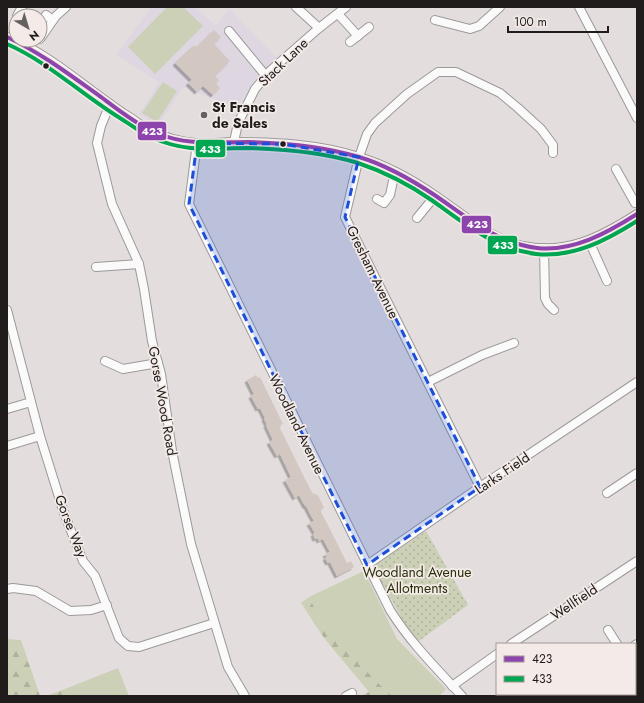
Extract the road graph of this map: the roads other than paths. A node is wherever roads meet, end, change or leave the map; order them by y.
1 (296, 7) edge
2 (346, 7) edge
3 (500, 7) edge
4 (63, 8) edge
5 (582, 8) edge
6 (338, 14) junction
7 (48, 16) edge
8 (53, 20) junction
9 (436, 20) dead end
10 (48, 27) edge
11 (369, 27) dead end
12 (320, 28) junction
13 (230, 31) dead end
14 (358, 36) junction
15 (7, 37) edge
16 (350, 42) dead end
17 (34, 49) joint
18 (266, 76) junction
19 (110, 104) junction
20 (636, 114) edge
21 (234, 142) junction
22 (197, 143) junction
23 (553, 153) dead end
24 (358, 157) junction
25 (616, 169) dead end
26 (396, 173) junction
27 (435, 196) junction
28 (377, 199) dead end
29 (635, 203) dead end
30 (637, 214) edge
31 (417, 218) dead end
32 (589, 241) junction
33 (544, 248) junction
34 (139, 264) junction
35 (96, 268) dead end
36 (607, 281) dead end
37 (7, 310) edge
38 (554, 310) dead end
39 (10, 339) edge
40 (514, 343) dead end
41 (105, 361) dead end
42 (158, 363) junction
43 (428, 382) junction
44 (637, 382) edge
45 (31, 402) junction
46 (7, 408) edge
47 (40, 436) junction
48 (7, 446) edge
49 (637, 472) edge
50 (480, 487) junction
51 (607, 493) dead end
52 (637, 560) edge
53 (367, 565) junction
54 (7, 589) edge
55 (107, 605) junction
56 (214, 623) junction
57 (608, 630) dead end
58 (512, 643) edge
59 (616, 643) edge
60 (496, 655) edge
61 (452, 686) junction
62 (245, 696) edge
63 (462, 696) edge

1 - 12 street
2 - 6 street, Stack Lane
3 - 9 street
4 - 8 street
5 - 20 street
6 - 12 street, Stack Lane
6 - 14 street
7 - 8 street
8 - 10 street
11 - 14 street
12 - 18 street, Stack Lane
13 - 18 street
14 - 16 street
15 - 17 street
17 - 19 street
18 - 21 street, Stack Lane
19 - 22 street
19 - 34 street, Gorse Wood Road
21 - 22 street
21 - 24 street
22 - 53 street, Woodland Avenue
23 - 24 street, Gresham Avenue
24 - 26 street
24 - 43 street, Gresham Avenue
25 - 29 street
26 - 27 street
26 - 28 street
27 - 31 street
27 - 33 street
30 - 32 street
32 - 33 street
32 - 36 street
33 - 38 street
34 - 35 street
34 - 42 street, Gorse Wood Road
37 - 39 street, Gorse Way
39 - 45 street, Gorse Way
40 - 43 street
41 - 42 street
42 - 56 street, Gorse Wood Road
43 - 50 street, Gresham Avenue
44 - 50 street, Larks Field
45 - 46 street
45 - 47 street, Gorse Way
47 - 48 street
47 - 55 street, Gorse Way
49 - 51 street
50 - 53 street, Larks Field
52 - 58 street, Wellfield
53 - 61 street, Woodland Avenue
54 - 55 street
55 - 56 street, Gorse Way
56 - 62 street, Gorse Wood Road
57 - 59 street
60 - 61 street
61 - 63 street, Woodland Avenue

